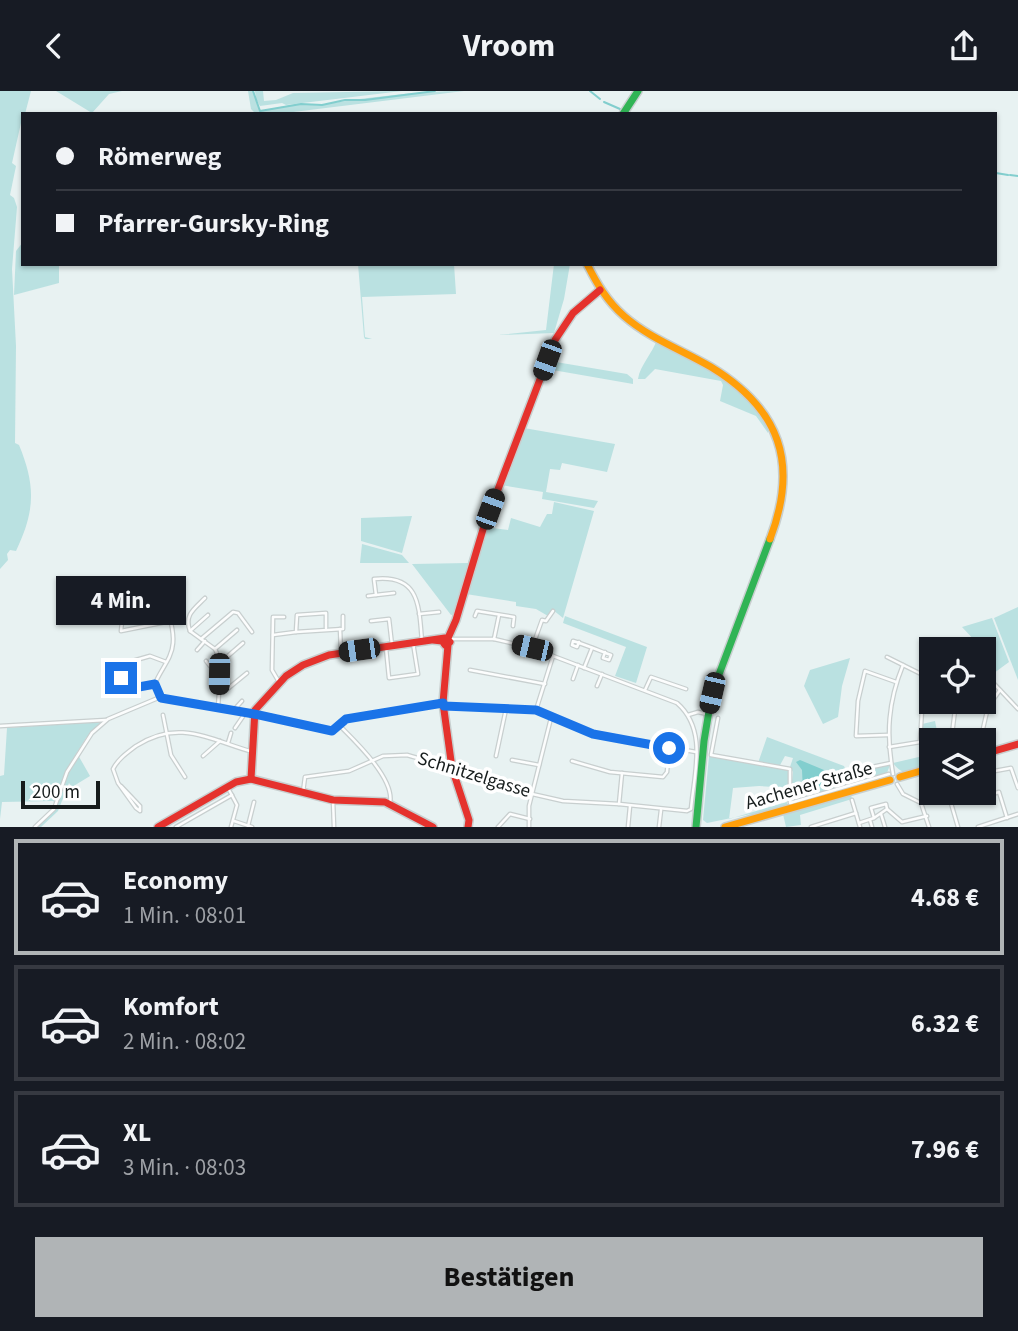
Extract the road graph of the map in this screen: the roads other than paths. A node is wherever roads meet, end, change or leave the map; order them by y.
1 (638, 91) edge
2 (624, 112) edge
3 (588, 266) edge
4 (600, 290) junction
5 (173, 593) dead end
6 (394, 593) dead end
7 (376, 595) junction
8 (368, 596) dead end
9 (205, 599) dead end
10 (168, 600) junction
11 (553, 611) dead end
12 (439, 612) dead end
13 (419, 614) junction
14 (208, 615) dead end
15 (343, 615) dead end
16 (499, 615) junction
17 (475, 616) dead end
18 (284, 617) dead end
19 (171, 621) junction
20 (371, 621) dead end
21 (513, 626) dead end
22 (326, 628) junction
23 (340, 629) junction
24 (237, 630) dead end
25 (190, 631) junction
26 (252, 632) dead end
27 (296, 632) junction
28 (273, 635) junction
29 (494, 639) junction
30 (203, 640) junction
31 (449, 641) junction
32 (422, 642) junction
33 (579, 642) dead end
34 (243, 643) dead end
35 (413, 643) junction
36 (389, 645) junction
37 (592, 647) junction
38 (532, 648) junction
39 (215, 649) junction
40 (197, 650) dead end
41 (341, 652) junction
42 (605, 652) dead end
43 (553, 655) junction
44 (887, 657) dead end
45 (205, 661) dead end
46 (220, 661) junction
47 (166, 662) junction
48 (578, 665) junction
49 (903, 665) junction
50 (220, 667) junction
51 (584, 667) junction
52 (470, 670) dead end
53 (651, 671) dead end
54 (247, 673) dead end
55 (919, 673) edge
56 (602, 674) junction
57 (649, 678) junction
58 (573, 679) dead end
59 (279, 682) junction
60 (896, 682) junction
61 (155, 684) junction
62 (545, 684) junction
63 (996, 686) edge
64 (597, 687) dead end
65 (686, 689) dead end
66 (645, 690) junction
67 (1000, 690) junction
68 (219, 692) junction
69 (996, 696) edge
70 (161, 698) junction
71 (242, 701) dead end
72 (444, 704) junction
73 (218, 708) junction
74 (506, 709) junction
75 (1018, 709) edge
76 (536, 710) junction
77 (233, 711) junction
78 (250, 713) junction
79 (707, 714) junction
80 (922, 714) edge
81 (954, 714) edge
82 (986, 714) edge
83 (163, 715) dead end
84 (688, 715) junction
85 (551, 717) junction
86 (718, 718) dead end
87 (106, 720) junction
88 (0, 726) edge
89 (340, 726) junction
90 (235, 728) dead end
91 (231, 733) dead end
92 (167, 734) junction
93 (888, 736) junction
94 (220, 741) junction
95 (228, 744) junction
96 (1018, 744) edge
97 (889, 747) junction
98 (669, 748) junction
99 (996, 750) edge
100 (253, 752) junction
101 (696, 753) junction
102 (203, 755) dead end
103 (496, 756) dead end
104 (512, 760) dead end
105 (372, 761) junction
106 (572, 761) dead end
107 (891, 763) junction
108 (539, 765) junction
109 (452, 768) junction
110 (919, 771) edge
111 (996, 771) edge
112 (848, 772) dead end
113 (622, 773) junction
114 (186, 777) dead end
115 (894, 778) junction
116 (251, 779) junction
117 (121, 786) junction
118 (227, 787) junction
119 (1018, 788) edge
120 (303, 792) junction
121 (996, 793) edge
122 (532, 794) junction
123 (232, 795) junction
124 (333, 800) junction
125 (852, 800) dead end
126 (254, 802) dead end
127 (390, 803) junction
128 (619, 804) junction
129 (630, 805) junction
130 (952, 805) edge
131 (887, 809) junction
132 (661, 810) junction
133 (856, 813) junction
134 (881, 814) junction
135 (1018, 815) edge
136 (927, 816) junction
137 (1007, 818) junction
138 (531, 819) junction
139 (872, 819) junction
140 (234, 821) junction
141 (830, 821) junction
142 (736, 823) junction
143 (428, 825) edge
144 (859, 825) edge
145 (992, 825) edge
146 (250, 826) edge
147 (35, 827) edge
148 (158, 827) edge
149 (176, 827) edge
150 (231, 827) edge
151 (334, 827) edge
152 (468, 827) edge
153 (498, 827) edge
154 (530, 827) edge
155 (628, 827) edge
156 (659, 827) edge
157 (696, 827) edge
158 (718, 827) edge
159 (725, 827) edge
160 (811, 827) edge
161 (832, 827) edge
162 (872, 827) edge
163 (885, 827) edge
164 (929, 827) edge
165 (958, 827) edge
166 (978, 827) edge

1 - 2 main road
3 - 4 main road
4 - 31 main road
4 - 79 main road
5 - 10 street
6 - 7 street
7 - 8 street
7 - 13 street
9 - 25 street
10 - 19 street
10 - 19 street
11 - 38 street
12 - 13 street
13 - 32 street
14 - 25 street
15 - 23 street
16 - 17 street
16 - 21 street
16 - 29 street
18 - 28 street
19 - 47 street
20 - 36 street
22 - 23 street
22 - 27 street
22 - 27 street
23 - 41 street
24 - 39 street
25 - 30 street
26 - 30 street
27 - 28 street
28 - 59 street
29 - 31 street
29 - 38 street
30 - 39 street
30 - 40 street
31 - 32 main road
31 - 72 main road
32 - 35 main road
33 - 37 street
34 - 46 street
35 - 36 main road
35 - 36 street
36 - 41 main road
37 - 42 street
37 - 51 street
38 - 43 street
39 - 46 street
41 - 59 main road
43 - 48 street
43 - 62 street
44 - 49 street
45 - 50 street
46 - 50 street
47 - 61 street
47 - 61 street
48 - 51 street
48 - 58 street
49 - 55 street
49 - 60 street
50 - 68 street
51 - 56 street
52 - 62 street
53 - 57 street
54 - 68 street
56 - 64 street
56 - 66 street
57 - 65 street
57 - 66 street
59 - 78 main road
60 - 93 street
60 - 93 street
61 - 70 street
62 - 76 street
63 - 67 street
66 - 84 street
67 - 69 street
67 - 75 street
68 - 73 street
70 - 73 street
70 - 87 street
71 - 77 street
72 - 74 street
72 - 89 street
72 - 109 main road
73 - 77 street
74 - 76 street
74 - 103 street
76 - 85 street
77 - 78 street
78 - 89 street
78 - 90 street
78 - 100 main road
79 - 84 street
79 - 157 main road
80 - 97 street
81 - 82 street
83 - 92 street
84 - 101 street
85 - 98 street
85 - 108 street
86 - 115 street
87 - 88 street
87 - 147 street
89 - 105 street
91 - 95 street
92 - 94 street
92 - 114 street
92 - 117 street
93 - 97 street
94 - 95 street
94 - 102 street
95 - 100 street
96 - 99 main road
97 - 107 street
98 - 101 street
98 - 113 street
100 - 116 main road
101 - 132 street, Schnitzelgasse
104 - 108 street
105 - 109 street, Schnitzelgasse
105 - 120 street, Schnitzelgasse
105 - 127 street
106 - 113 street
107 - 112 street
107 - 115 street
108 - 122 street
109 - 122 street, Schnitzelgasse
109 - 152 main road
110 - 115 main road, Aachener Straße
111 - 119 street
113 - 128 street
115 - 136 street
115 - 142 main road, Aachener Straße
116 - 118 main road
116 - 120 main road
117 - 117 street
118 - 123 street
118 - 148 main road
120 - 124 main road
121 - 137 street
122 - 128 street, Schnitzelgasse
122 - 138 street
123 - 140 street
123 - 149 street
124 - 127 main road
124 - 151 street
125 - 133 street
126 - 146 street
127 - 143 main road
128 - 129 street, Schnitzelgasse
129 - 132 street, Schnitzelgasse
129 - 155 street
130 - 165 street
131 - 134 street
131 - 136 street
131 - 139 street
132 - 156 street
133 - 141 street
133 - 144 street
134 - 139 street
134 - 163 street
135 - 137 street
136 - 164 street
137 - 145 street
138 - 153 street
138 - 154 street
139 - 144 street
139 - 162 street
140 - 146 street
140 - 150 street
141 - 160 street
141 - 161 street
142 - 158 main road, Aachener Straße
142 - 159 main road, Aachener Straße
145 - 166 street

